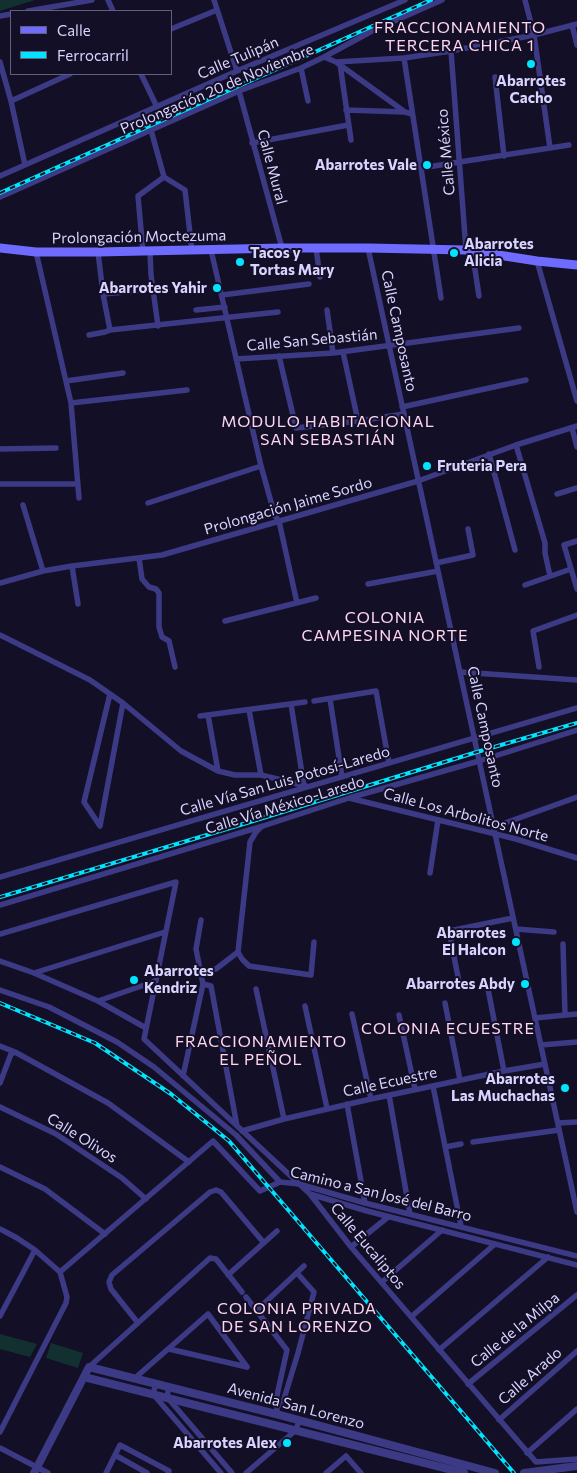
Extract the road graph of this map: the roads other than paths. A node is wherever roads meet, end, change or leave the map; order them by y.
1 (92, 0) edge
2 (214, 0) edge
3 (405, 0) edge
4 (442, 0) edge
5 (526, 0) edge
6 (34, 10) edge
7 (217, 10) junction
8 (575, 24) edge
9 (172, 29) edge
10 (534, 35) junction
11 (577, 45) edge
12 (450, 51) junction
13 (324, 58) junction
14 (404, 58) junction
15 (0, 62) edge
16 (338, 63) junction
17 (301, 68) junction
18 (237, 72) junction
19 (68, 75) edge
20 (141, 75) edge
21 (495, 77) dead end
22 (239, 91) junction
23 (308, 100) dead end
24 (11, 101) junction
25 (157, 107) junction
26 (346, 110) junction
27 (405, 112) junction
28 (412, 114) junction
29 (348, 125) junction
30 (151, 130) junction
31 (350, 140) dead end
32 (252, 143) junction
33 (569, 145) dead end
34 (550, 148) junction
35 (504, 156) junction
36 (459, 162) junction
37 (25, 166) junction
38 (421, 168) junction
39 (0, 176) edge
40 (164, 177) junction
41 (0, 198) edge
42 (0, 248) edge
43 (282, 248) junction
44 (316, 248) junction
45 (368, 248) junction
46 (434, 249) junction
47 (192, 250) junction
48 (211, 250) junction
49 (469, 250) junction
50 (36, 252) junction
51 (98, 252) junction
52 (147, 252) junction
53 (537, 261) junction
54 (577, 265) edge
55 (320, 277) dead end
56 (309, 284) dead end
57 (138, 291) dead end
58 (103, 294) junction
59 (222, 295) junction
60 (479, 296) dead end
61 (441, 298) dead end
62 (225, 307) junction
63 (196, 310) dead end
64 (327, 310) dead end
65 (278, 312) dead end
66 (228, 318) junction
67 (158, 326) junction
68 (519, 328) dead end
69 (110, 330) junction
70 (89, 335) dead end
71 (389, 346) junction
72 (343, 352) junction
73 (333, 353) junction
74 (279, 356) junction
75 (236, 359) junction
76 (123, 373) dead end
77 (526, 380) dead end
78 (66, 381) junction
79 (187, 390) dead end
80 (577, 400) edge
81 (71, 404) junction
82 (403, 410) junction
83 (358, 421) junction
84 (574, 427) edge
85 (516, 445) junction
86 (577, 447) edge
87 (56, 448) dead end
88 (0, 449) edge
89 (489, 454) junction
90 (261, 466) junction
91 (418, 481) junction
92 (0, 484) edge
93 (78, 484) junction
94 (577, 488) edge
95 (557, 494) dead end
96 (79, 498) dead end
97 (148, 504) dead end
98 (23, 506) dead end
99 (279, 521) junction
100 (468, 530) dead end
101 (577, 541) edge
102 (515, 550) dead end
103 (139, 558) junction
104 (436, 562) junction
105 (72, 566) junction
106 (571, 569) junction
107 (43, 571) junction
108 (438, 571) junction
109 (550, 576) junction
110 (0, 583) edge
111 (368, 584) dead end
112 (525, 585) dead end
113 (577, 589) edge
114 (316, 598) dead end
115 (297, 603) junction
116 (78, 604) dead end
117 (577, 615) edge
118 (225, 621) dead end
119 (0, 635) edge
120 (539, 667) dead end
121 (175, 668) dead end
122 (460, 672) junction
123 (577, 680) edge
124 (110, 694) junction
125 (330, 698) junction
126 (314, 701) dead end
127 (305, 702) dead end
128 (123, 703) junction
129 (291, 704) junction
130 (577, 708) edge
131 (249, 710) junction
132 (208, 715) junction
133 (200, 716) dead end
134 (577, 730) edge
135 (474, 738) junction
136 (479, 761) junction
137 (389, 763) junction
138 (218, 771) junction
139 (261, 775) junction
140 (342, 777) junction
141 (306, 786) junction
142 (577, 797) edge
143 (349, 798) junction
144 (438, 820) junction
145 (263, 826) junction
146 (494, 827) junction
147 (494, 835) junction
148 (577, 858) edge
149 (430, 873) dead end
150 (0, 877) edge
151 (0, 905) edge
152 (513, 918) junction
153 (201, 920) dead end
154 (516, 929) junction
155 (166, 932) junction
156 (554, 932) dead end
157 (0, 934) edge
158 (314, 942) dead end
159 (563, 944) dead end
160 (238, 952) junction
161 (0, 961) edge
162 (200, 972) junction
163 (34, 973) junction
164 (156, 981) junction
165 (203, 984) junction
166 (460, 987) dead end
167 (488, 988) dead end
168 (256, 989) dead end
169 (0, 990) edge
170 (98, 1001) junction
171 (445, 1003) dead end
172 (305, 1006) dead end
173 (352, 1014) dead end
174 (565, 1014) junction
175 (577, 1014) edge
176 (399, 1015) dead end
177 (535, 1018) junction
178 (146, 1028) junction
179 (577, 1042) edge
180 (541, 1045) junction
181 (0, 1046) edge
182 (15, 1052) junction
183 (545, 1064) junction
184 (172, 1066) junction
185 (504, 1070) junction
186 (164, 1076) junction
187 (183, 1076) junction
188 (460, 1080) junction
189 (0, 1083) edge
190 (433, 1086) junction
191 (415, 1089) junction
192 (389, 1095) junction
193 (370, 1099) junction
194 (346, 1104) junction
195 (0, 1107) edge
196 (328, 1108) junction
197 (284, 1119) junction
198 (577, 1122) edge
199 (558, 1123) junction
200 (240, 1128) junction
201 (559, 1130) junction
202 (473, 1142) dead end
203 (461, 1144) dead end
204 (445, 1147) junction
205 (189, 1162) junction
206 (0, 1167) edge
207 (280, 1182) junction
208 (299, 1184) junction
209 (310, 1194) junction
210 (575, 1196) edge
211 (146, 1199) junction
212 (366, 1203) junction
213 (577, 1212) edge
214 (410, 1214) junction
215 (388, 1217) junction
216 (461, 1226) junction
217 (0, 1229) edge
218 (442, 1230) junction
219 (277, 1231) dead end
220 (105, 1234) junction
221 (264, 1243) junction
222 (495, 1244) junction
223 (351, 1247) junction
224 (35, 1250) junction
225 (577, 1256) edge
226 (548, 1257) junction
227 (577, 1265) edge
228 (304, 1266) dead end
229 (60, 1272) junction
230 (297, 1273) junction
231 (228, 1274) junction
232 (382, 1282) junction
233 (577, 1295) edge
234 (256, 1311) junction
235 (0, 1316) edge
236 (411, 1317) junction
237 (138, 1323) junction
238 (169, 1349) junction
239 (287, 1350) junction
240 (439, 1350) junction
241 (577, 1351) edge
242 (298, 1353) junction
243 (89, 1367) junction
244 (84, 1377) junction
245 (135, 1378) junction
246 (156, 1383) junction
247 (468, 1384) junction
248 (169, 1386) junction
249 (153, 1394) junction
250 (167, 1397) junction
251 (577, 1409) edge
252 (277, 1411) junction
253 (299, 1420) junction
254 (499, 1420) junction
255 (296, 1430) junction
256 (0, 1432) edge
257 (0, 1448) edge
258 (528, 1452) junction
259 (115, 1455) junction
260 (577, 1459) edge
261 (577, 1466) edge
262 (35, 1470) edge
263 (456, 1470) edge
264 (169, 1472) edge
265 (48, 1473) edge
266 (106, 1473) edge
267 (147, 1473) edge
268 (221, 1473) edge
269 (232, 1473) edge
270 (246, 1473) edge
271 (326, 1473) edge
272 (361, 1473) edge
273 (495, 1473) edge
274 (524, 1473) edge

1 - 6 street
2 - 7 street
3 - 18 street, Calle Tulipán
4 - 13 street, Prolongación 20 de Noviembre
5 - 10 street
7 - 9 street
7 - 18 street
8 - 10 street
8 - 11 street
10 - 12 street
10 - 34 street
12 - 14 street
12 - 36 street, Calle México
13 - 16 street
13 - 17 street, Prolongación 20 de Noviembre
14 - 16 street
14 - 28 street
15 - 24 street
16 - 26 street
16 - 27 street
17 - 22 street, Prolongación 20 de Noviembre
17 - 23 street
18 - 25 street, Calle Tulipán
19 - 24 street
20 - 25 street
21 - 35 street
22 - 30 street, Prolongación 20 de Noviembre
22 - 32 street, Calle Mural
24 - 37 street
25 - 37 street, Calle Tulipán
26 - 27 street
26 - 29 street
27 - 28 street
28 - 38 street
29 - 31 street
29 - 32 street
30 - 40 street
30 - 41 street, Prolongación 20 de Noviembre
32 - 43 street, Calle Mural
33 - 34 street
34 - 35 street
35 - 36 street
36 - 38 street
36 - 49 street, Calle México
37 - 39 street, Calle Tulipán
38 - 46 street
40 - 47 street
40 - 52 street
42 - 50 main road, Prolongación Moctezuma
43 - 44 main road, Prolongación Moctezuma
43 - 48 main road, Prolongación Moctezuma
44 - 45 main road, Prolongación Moctezuma
44 - 55 street
45 - 46 main road, Prolongación Moctezuma
45 - 71 street, Calle Camposanto
46 - 49 main road, Prolongación Moctezuma
46 - 61 street
47 - 48 main road, Prolongación Moctezuma
47 - 52 main road, Prolongación Moctezuma
48 - 59 street
49 - 53 main road, Prolongación Moctezuma
49 - 60 street, Calle México
50 - 51 main road, Prolongación Moctezuma
50 - 78 street
51 - 52 main road, Prolongación Moctezuma
51 - 58 street
52 - 67 street
53 - 54 main road, Prolongación Moctezuma
53 - 80 street
56 - 59 street
57 - 58 street
58 - 69 street
59 - 62 street
62 - 63 street
62 - 66 street
64 - 73 street
65 - 66 street
66 - 67 street
66 - 75 street
67 - 69 street
68 - 71 street, Calle San Sebastián
69 - 70 street
71 - 72 street, Calle San Sebastián
71 - 82 street, Calle Camposanto
72 - 73 street, Calle San Sebastián
72 - 83 street
73 - 74 street, Calle San Sebastián
74 - 75 street, Calle San Sebastián
74 - 83 street
75 - 90 street
76 - 78 street
77 - 82 street
78 - 81 street
79 - 81 street
81 - 93 street
82 - 83 street
82 - 91 street, Calle Camposanto
84 - 85 street, Prolongación Jaime Sordo
84 - 86 street
85 - 89 street, Prolongación Jaime Sordo
85 - 109 street
87 - 88 street
89 - 91 street, Prolongación Jaime Sordo
89 - 102 street
90 - 97 street
90 - 99 street
91 - 99 street, Prolongación Jaime Sordo
91 - 104 street, Calle Camposanto
92 - 93 street
93 - 96 street
94 - 95 street
98 - 107 street
99 - 103 street, Prolongación Jaime Sordo
99 - 115 street
100 - 104 street
101 - 106 street
103 - 105 street, Prolongación Jaime Sordo
103 - 121 street
104 - 108 street, Calle Camposanto
105 - 107 street, Prolongación Jaime Sordo
105 - 116 street
106 - 109 street
106 - 113 street
107 - 110 street, Prolongación Jaime Sordo
108 - 111 street
108 - 122 street, Calle Camposanto
109 - 112 street
114 - 115 street
115 - 118 street
117 - 120 street
119 - 124 street
122 - 123 street
122 - 135 street, Calle Camposanto
124 - 128 street
124 - 128 street
125 - 126 street
125 - 137 street
125 - 140 street
127 - 129 street
128 - 138 street
129 - 131 street
129 - 141 street
130 - 135 street, Calle Vía San Luis Potosí-Laredo
131 - 132 street
131 - 139 street
132 - 133 street
132 - 138 street
134 - 136 street, Calle Vía México-Laredo
135 - 136 street, Calle Camposanto
135 - 137 street, Calle Vía San Luis Potosí-Laredo
136 - 143 street, Calle Vía México-Laredo
136 - 146 street, Calle Camposanto
137 - 140 street, Calle Vía San Luis Potosí-Laredo
138 - 139 street
139 - 141 street
140 - 141 street, Calle Vía San Luis Potosí-Laredo
141 - 150 street, Calle Vía San Luis Potosí-Laredo
142 - 146 street
143 - 144 street, Calle Los Arbolitos Norte
143 - 145 street, Calle Vía México-Laredo
144 - 147 street, Calle Los Arbolitos Norte
144 - 149 street
145 - 151 street, Calle Vía México-Laredo
145 - 160 street
146 - 147 street, Calle Camposanto
147 - 148 street, Calle Los Arbolitos Norte
147 - 152 street, Calle Camposanto
152 - 154 street, Calle Camposanto
152 - 166 street
153 - 162 street
154 - 156 street
154 - 177 street, Calle Camposanto
155 - 157 street
155 - 163 street
155 - 164 street
158 - 160 street
159 - 174 street
160 - 162 street
161 - 163 street
162 - 165 street
163 - 170 street
164 - 170 street
164 - 178 street
165 - 187 street
165 - 200 street
167 - 185 street
168 - 197 street
169 - 186 street, Camino a San José del Barro
170 - 178 street
171 - 188 street
172 - 196 street
173 - 193 street
174 - 175 street
174 - 177 street
176 - 191 street
177 - 180 street, Calle Camposanto
178 - 184 street, Calle Eucaliptos
179 - 180 street
180 - 183 street, Calle Camposanto
181 - 182 street
182 - 189 street
182 - 205 street
183 - 185 street, Calle Ecuestre
183 - 199 street, Calle Camposanto
184 - 186 street
184 - 187 street, Calle Eucaliptos
185 - 188 street, Calle Ecuestre
186 - 207 street, Camino a San José del Barro
187 - 200 street, Calle Eucaliptos
188 - 190 street, Calle Ecuestre
190 - 191 street, Calle Ecuestre
190 - 204 street
191 - 192 street, Calle Ecuestre
192 - 193 street, Calle Ecuestre
192 - 214 street
193 - 194 street, Calle Ecuestre
194 - 196 street, Calle Ecuestre
194 - 212 street
195 - 211 street, Calle Olivos
196 - 197 street, Calle Ecuestre
197 - 200 street, Calle Ecuestre
198 - 199 street
199 - 201 street, Calle Camposanto
200 - 208 street, Calle Eucaliptos
201 - 202 street
201 - 210 street, Calle Camposanto
203 - 204 street
204 - 216 street
205 - 207 street
205 - 211 street
206 - 220 street
207 - 208 street, Camino a San José del Barro
208 - 209 street, Calle Eucaliptos
208 - 212 street, Camino a San José del Barro
209 - 215 street, Camino a San José del Barro
209 - 223 street, Calle Eucaliptos
210 - 213 street, Calle Camposanto
211 - 220 street
212 - 214 street, Camino a San José del Barro
214 - 216 street, Camino a San José del Barro
215 - 218 street, Camino a San José del Barro
215 - 223 street
216 - 225 street, Camino a San José del Barro
217 - 224 street
218 - 222 street, Camino a San José del Barro
218 - 232 street
219 - 221 street
220 - 229 street
221 - 231 street
221 - 237 street
222 - 226 street, Camino a San José del Barro
222 - 236 street
223 - 232 street, Calle Eucaliptos
224 - 229 street
224 - 235 street
226 - 227 street, Camino a San José del Barro
226 - 240 street
228 - 230 street
229 - 256 street
230 - 234 street
230 - 242 street
231 - 234 street
231 - 237 street
232 - 236 street, Calle Eucaliptos
233 - 247 street, Calle de la Milpa
234 - 239 street
236 - 240 street, Calle Eucaliptos
237 - 243 street
238 - 238 street
238 - 245 street
239 - 242 street
239 - 252 street
240 - 247 street, Calle Eucaliptos
241 - 254 street, Calle Arado
242 - 252 street
243 - 244 street
243 - 245 street, Avenida San Lorenzo
244 - 249 street, Avenida San Lorenzo
244 - 262 street
245 - 246 street, Avenida San Lorenzo
246 - 248 street, Avenida San Lorenzo
246 - 249 street
247 - 254 street, Calle Eucaliptos
248 - 250 street
248 - 252 street, Avenida San Lorenzo
249 - 250 street, Avenida San Lorenzo
249 - 268 street
250 - 255 street, Avenida San Lorenzo
250 - 269 street
251 - 258 street
252 - 253 street, Avenida San Lorenzo
253 - 255 street
253 - 263 street, Avenida San Lorenzo
254 - 258 street, Calle Eucaliptos
255 - 263 street, Avenida San Lorenzo
255 - 270 street
257 - 262 street
258 - 260 street, Calle Eucaliptos
259 - 264 street
259 - 266 street
259 - 267 street
261 - 274 street
262 - 265 street
263 - 273 street, Avenida San Lorenzo
271 - 272 street

